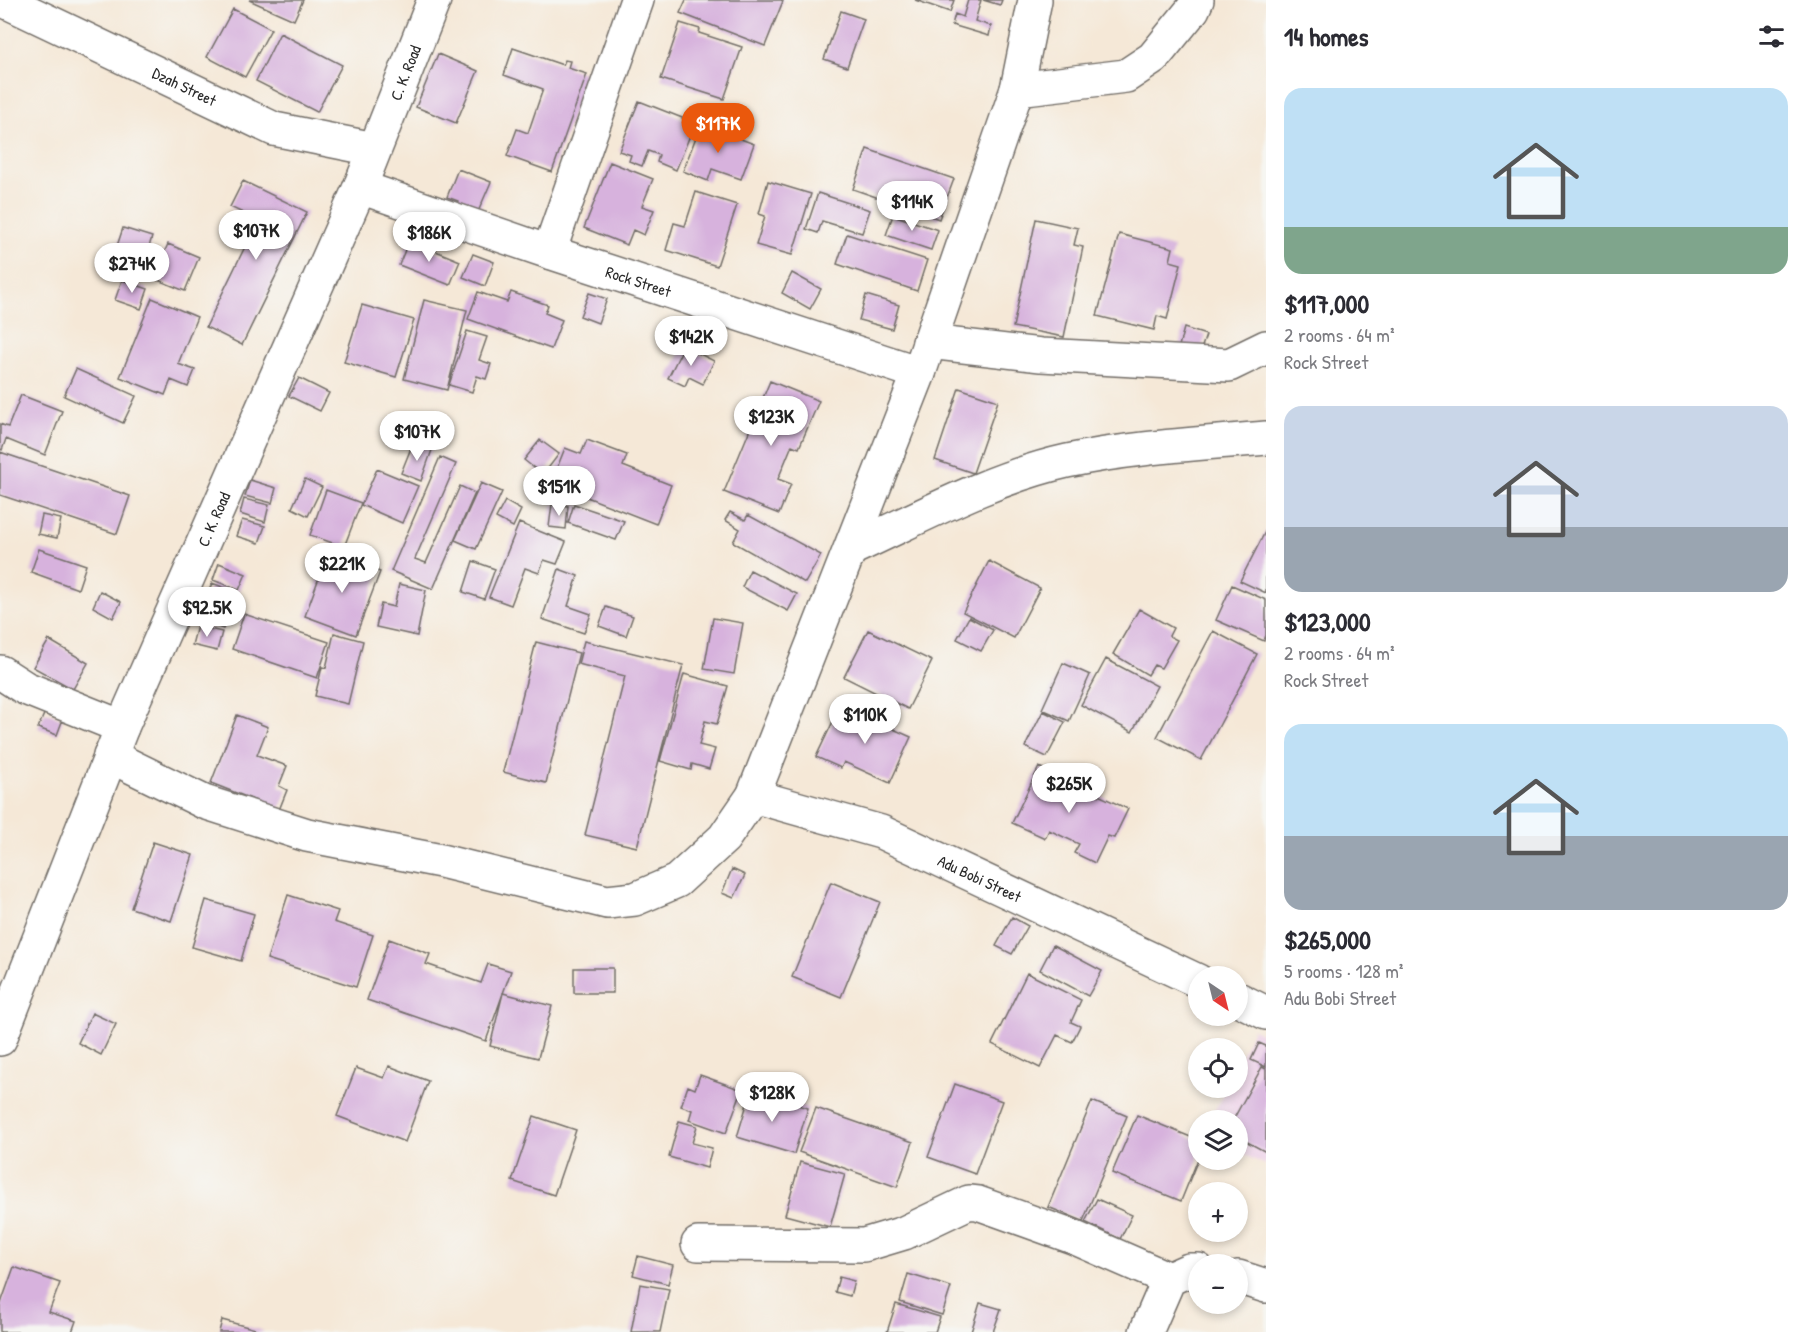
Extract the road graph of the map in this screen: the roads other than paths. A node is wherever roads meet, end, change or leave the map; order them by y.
1 (3, 0) edge
2 (434, 0) edge
3 (637, 0) edge
4 (1035, 0) edge
5 (1197, 0) edge
6 (1017, 89) junction
7 (374, 149) junction
8 (360, 187) junction
9 (549, 252) junction
10 (930, 342) junction
11 (1266, 347) edge
12 (919, 373) junction
13 (1266, 438) edge
14 (851, 549) junction
15 (0, 672) edge
16 (116, 741) junction
17 (753, 796) junction
18 (1188, 976) edge
19 (1248, 1004) edge
20 (1266, 1013) edge
21 (0, 1039) edge
22 (698, 1244) dead end
23 (1184, 1274) edge
24 (1248, 1280) edge
25 (1266, 1286) edge
26 (1146, 1332) edge

1 - 7 street, Dzah Street
2 - 7 street, C. K. Road
3 - 9 street
4 - 6 street
5 - 6 street
6 - 10 street
7 - 8 street, C. K. Road
8 - 9 street, Rock Street
8 - 16 street, C. K. Road
9 - 12 street, Rock Street
10 - 11 street
10 - 12 street
12 - 14 street
13 - 14 street
14 - 17 street
15 - 16 street
16 - 17 street
16 - 21 street, C. K. Road
17 - 18 street, Adu Bobi Street
19 - 20 street
22 - 23 street
23 - 26 street
24 - 25 street

